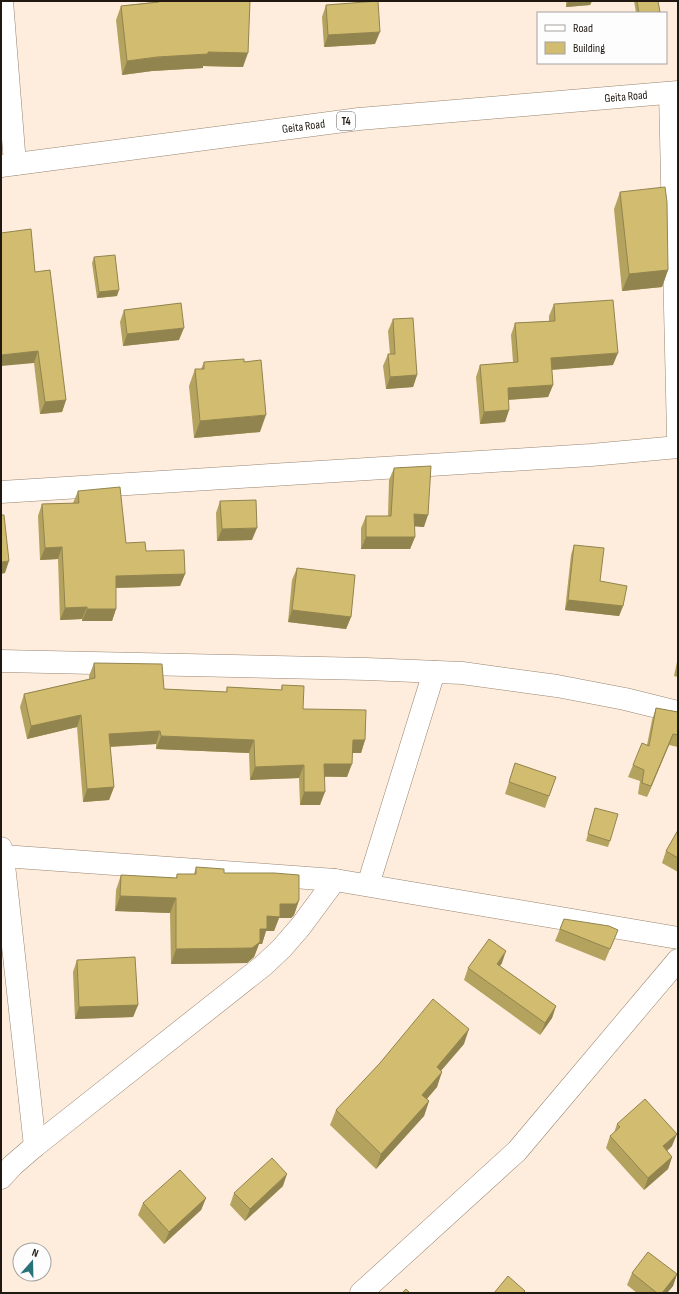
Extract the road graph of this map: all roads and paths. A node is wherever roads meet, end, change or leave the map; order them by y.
1 (2, 1) edge
2 (674, 92) edge
3 (8, 165) edge
4 (678, 435) edge
5 (678, 447) edge
6 (1, 492) edge
7 (1, 661) edge
8 (434, 672) junction
9 (678, 712) edge
10 (2, 852) edge
11 (335, 880) junction
12 (368, 885) junction
13 (4, 897) edge
14 (678, 938) edge
15 (678, 960) edge
16 (35, 1146) junction
17 (1, 1178) edge
18 (361, 1293) edge

1 - 3 main road
2 - 3 main road, Geita Road / T4
2 - 4 main road
5 - 6 main road
7 - 8 main road
8 - 9 main road
8 - 12 main road
10 - 11 main road
10 - 13 main road
11 - 12 main road
11 - 16 main road
12 - 14 main road
13 - 16 main road
15 - 18 main road
16 - 17 main road

